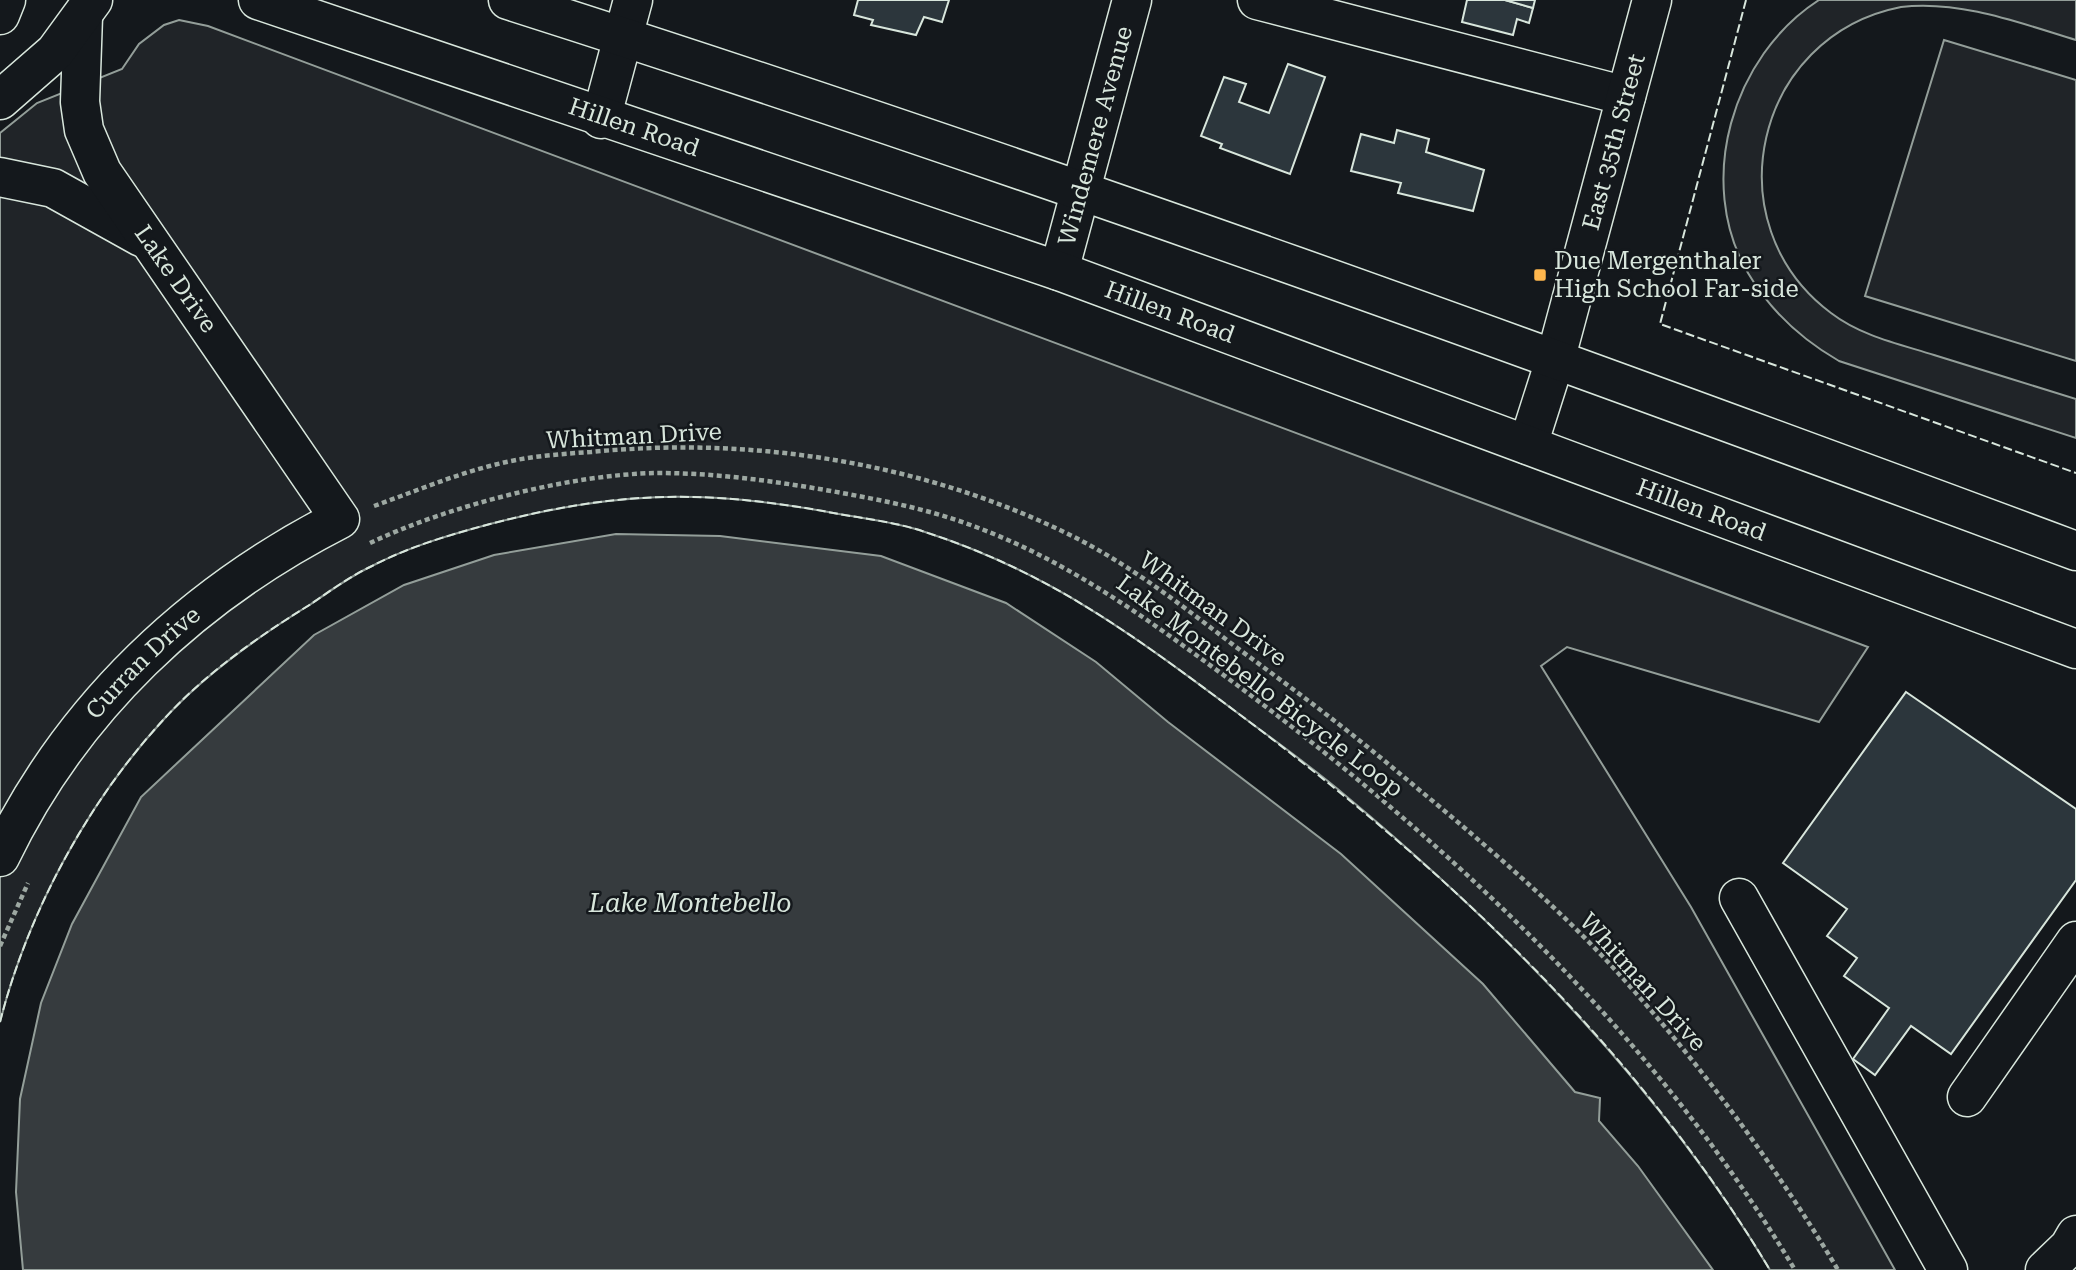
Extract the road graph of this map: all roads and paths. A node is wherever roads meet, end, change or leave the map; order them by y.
1 (6, 0) edge
2 (258, 0) edge
3 (509, 0) edge
4 (633, 0) edge
5 (1132, 0) edge
6 (1257, 0) edge
7 (1652, 0) edge
8 (88, 8) edge
9 (0, 15) edge
10 (1379, 15) edge
11 (623, 37) junction
12 (1626, 96) junction
13 (0, 100) edge
14 (601, 118) junction
15 (0, 177) edge
16 (1081, 190) junction
17 (151, 243) junction
18 (1059, 271) junction
19 (1556, 357) junction
20 (1528, 445) junction
21 (349, 534) junction
22 (2076, 551) edge
23 (2076, 649) edge
24 (16, 866) edge
25 (1739, 898) dead end
26 (2076, 941) edge
27 (0, 946) edge
28 (1967, 1097) dead end
29 (2076, 1236) edge
30 (1795, 1270) edge
31 (1838, 1270) edge
32 (1948, 1270) edge
33 (2045, 1270) edge

1 - 9 main road
2 - 14 main road, Hillen Road
3 - 11 main road
4 - 11 main road
5 - 16 main road, Windemere Avenue
6 - 10 main road
7 - 12 main road, East 35th Street
8 - 13 main road
8 - 17 main road, Lake Drive
10 - 12 main road
11 - 14 main road
11 - 16 main road
12 - 19 main road, East 35th Street
14 - 18 main road, Hillen Road
15 - 17 main road
16 - 18 main road, Windemere Avenue
16 - 19 main road
17 - 21 main road, Lake Drive
18 - 20 main road, Hillen Road
19 - 20 main road, East 35th Street
19 - 22 main road
20 - 23 main road, Hillen Road
21 - 24 main road, Curran Drive
21 - 30 path, Lake Montebello Bicycle Loop
21 - 31 path, Whitman Drive
24 - 27 path
25 - 32 main road
26 - 28 main road
29 - 33 main road

